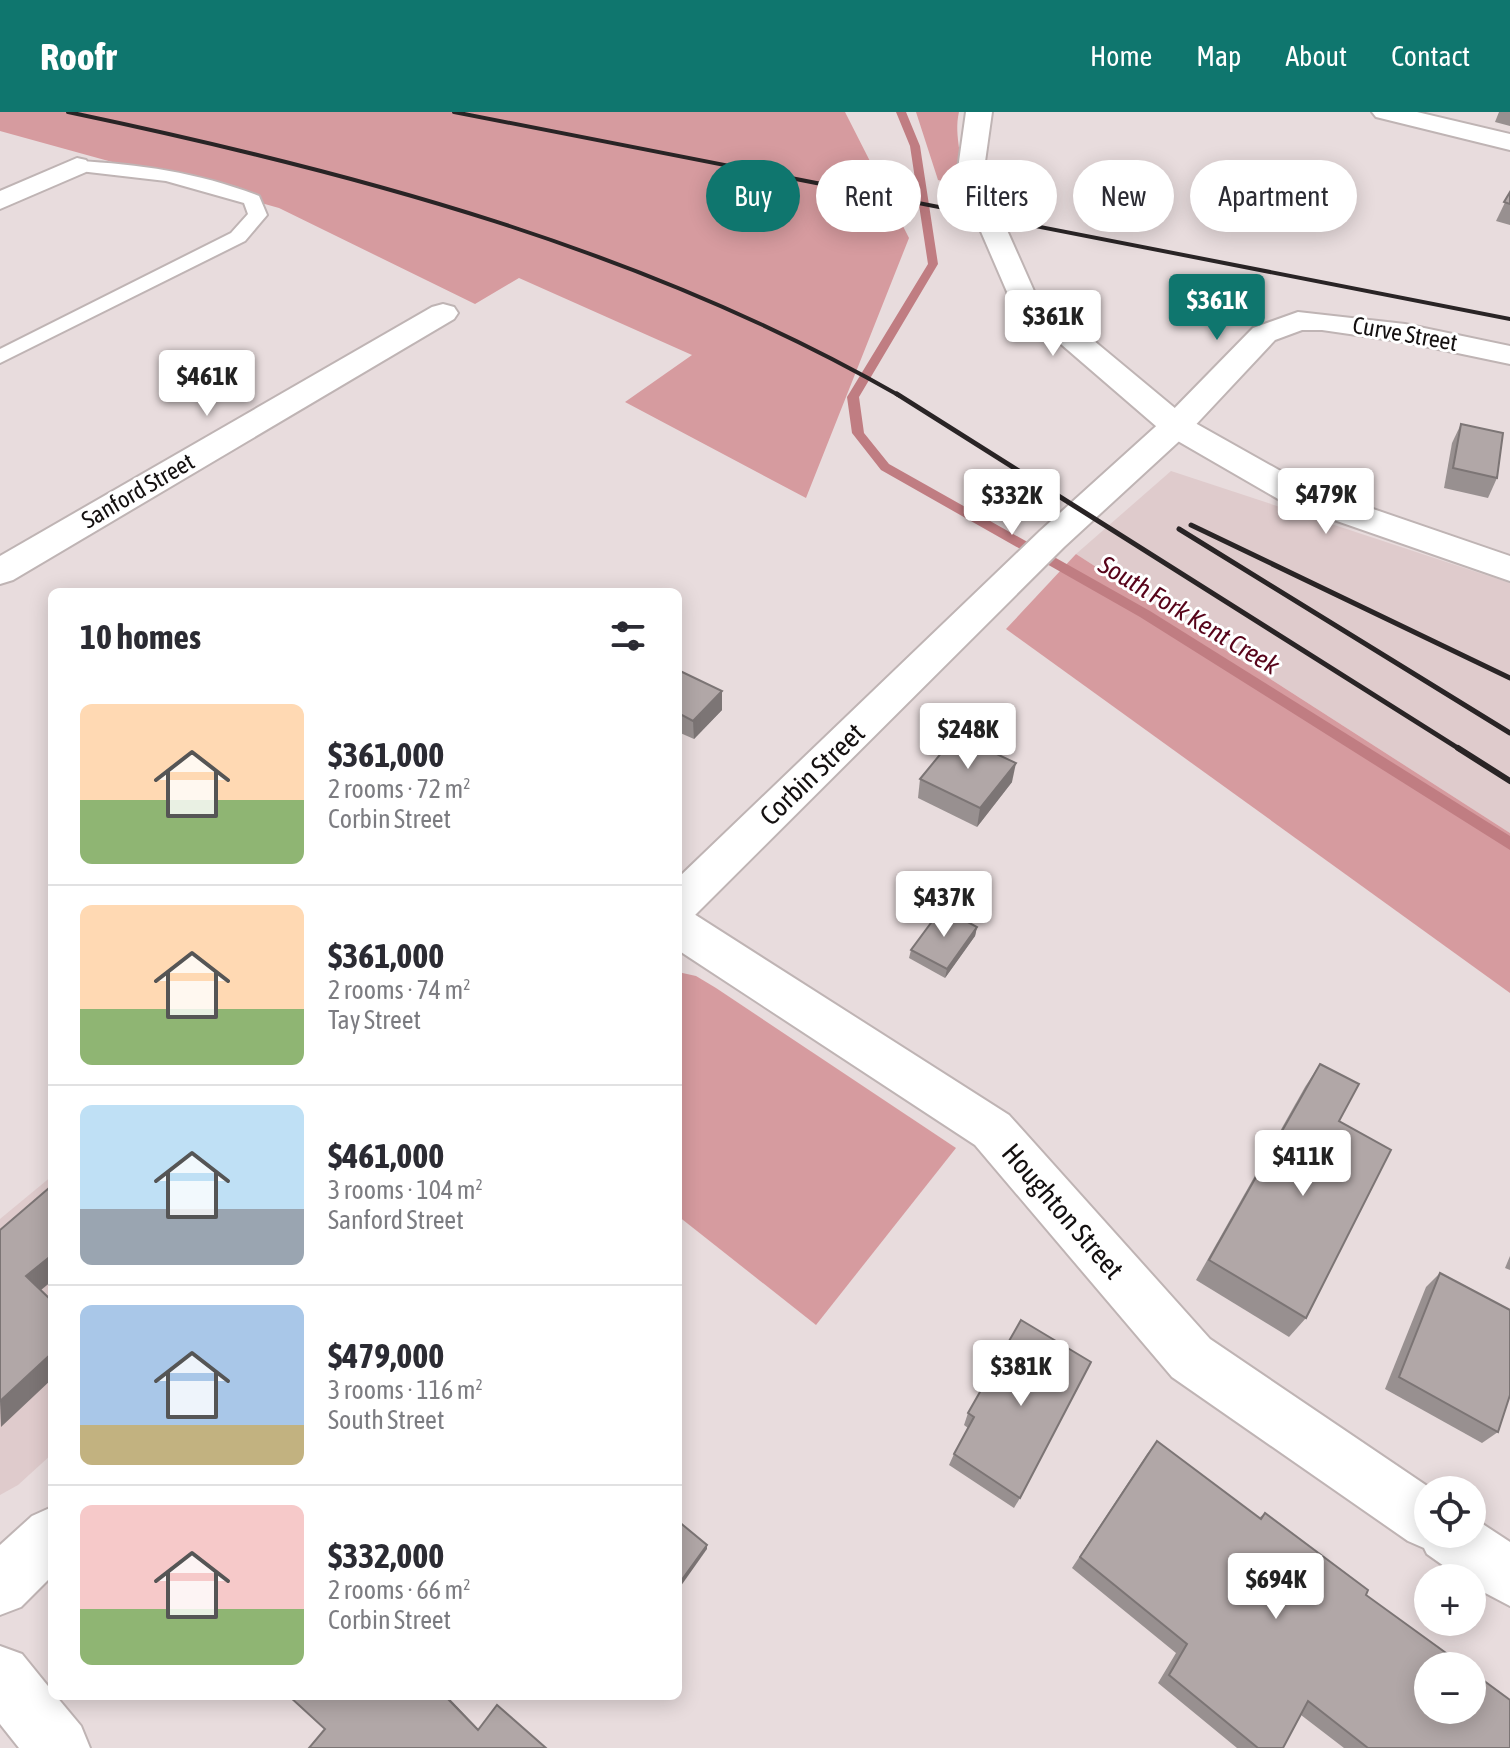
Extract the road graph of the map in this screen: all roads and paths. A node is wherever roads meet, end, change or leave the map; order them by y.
1 (979, 112) edge
2 (1385, 112) edge
3 (1510, 142) edge
4 (77, 166) joint
5 (0, 201) edge
6 (443, 313) dead end
7 (1298, 321) joint
8 (1510, 355) edge
9 (0, 357) edge
10 (1176, 426) junction
11 (1510, 569) edge
12 (0, 572) edge
13 (682, 901) edge
14 (682, 930) edge
15 (1414, 1511) edge
16 (48, 1540) edge
17 (1468, 1548) edge
18 (1510, 1577) edge
19 (0, 1586) edge
20 (0, 1676) edge
21 (59, 1748) edge

1 - 10 street
2 - 3 street
4 - 5 street
4 - 9 lane
6 - 12 street, Sanford Street
7 - 8 street, Curve Street
7 - 10 street, Corbin Street
10 - 11 street
10 - 13 street, Corbin Street
14 - 15 street, Houghton Street
16 - 19 street
17 - 18 street
20 - 21 street

